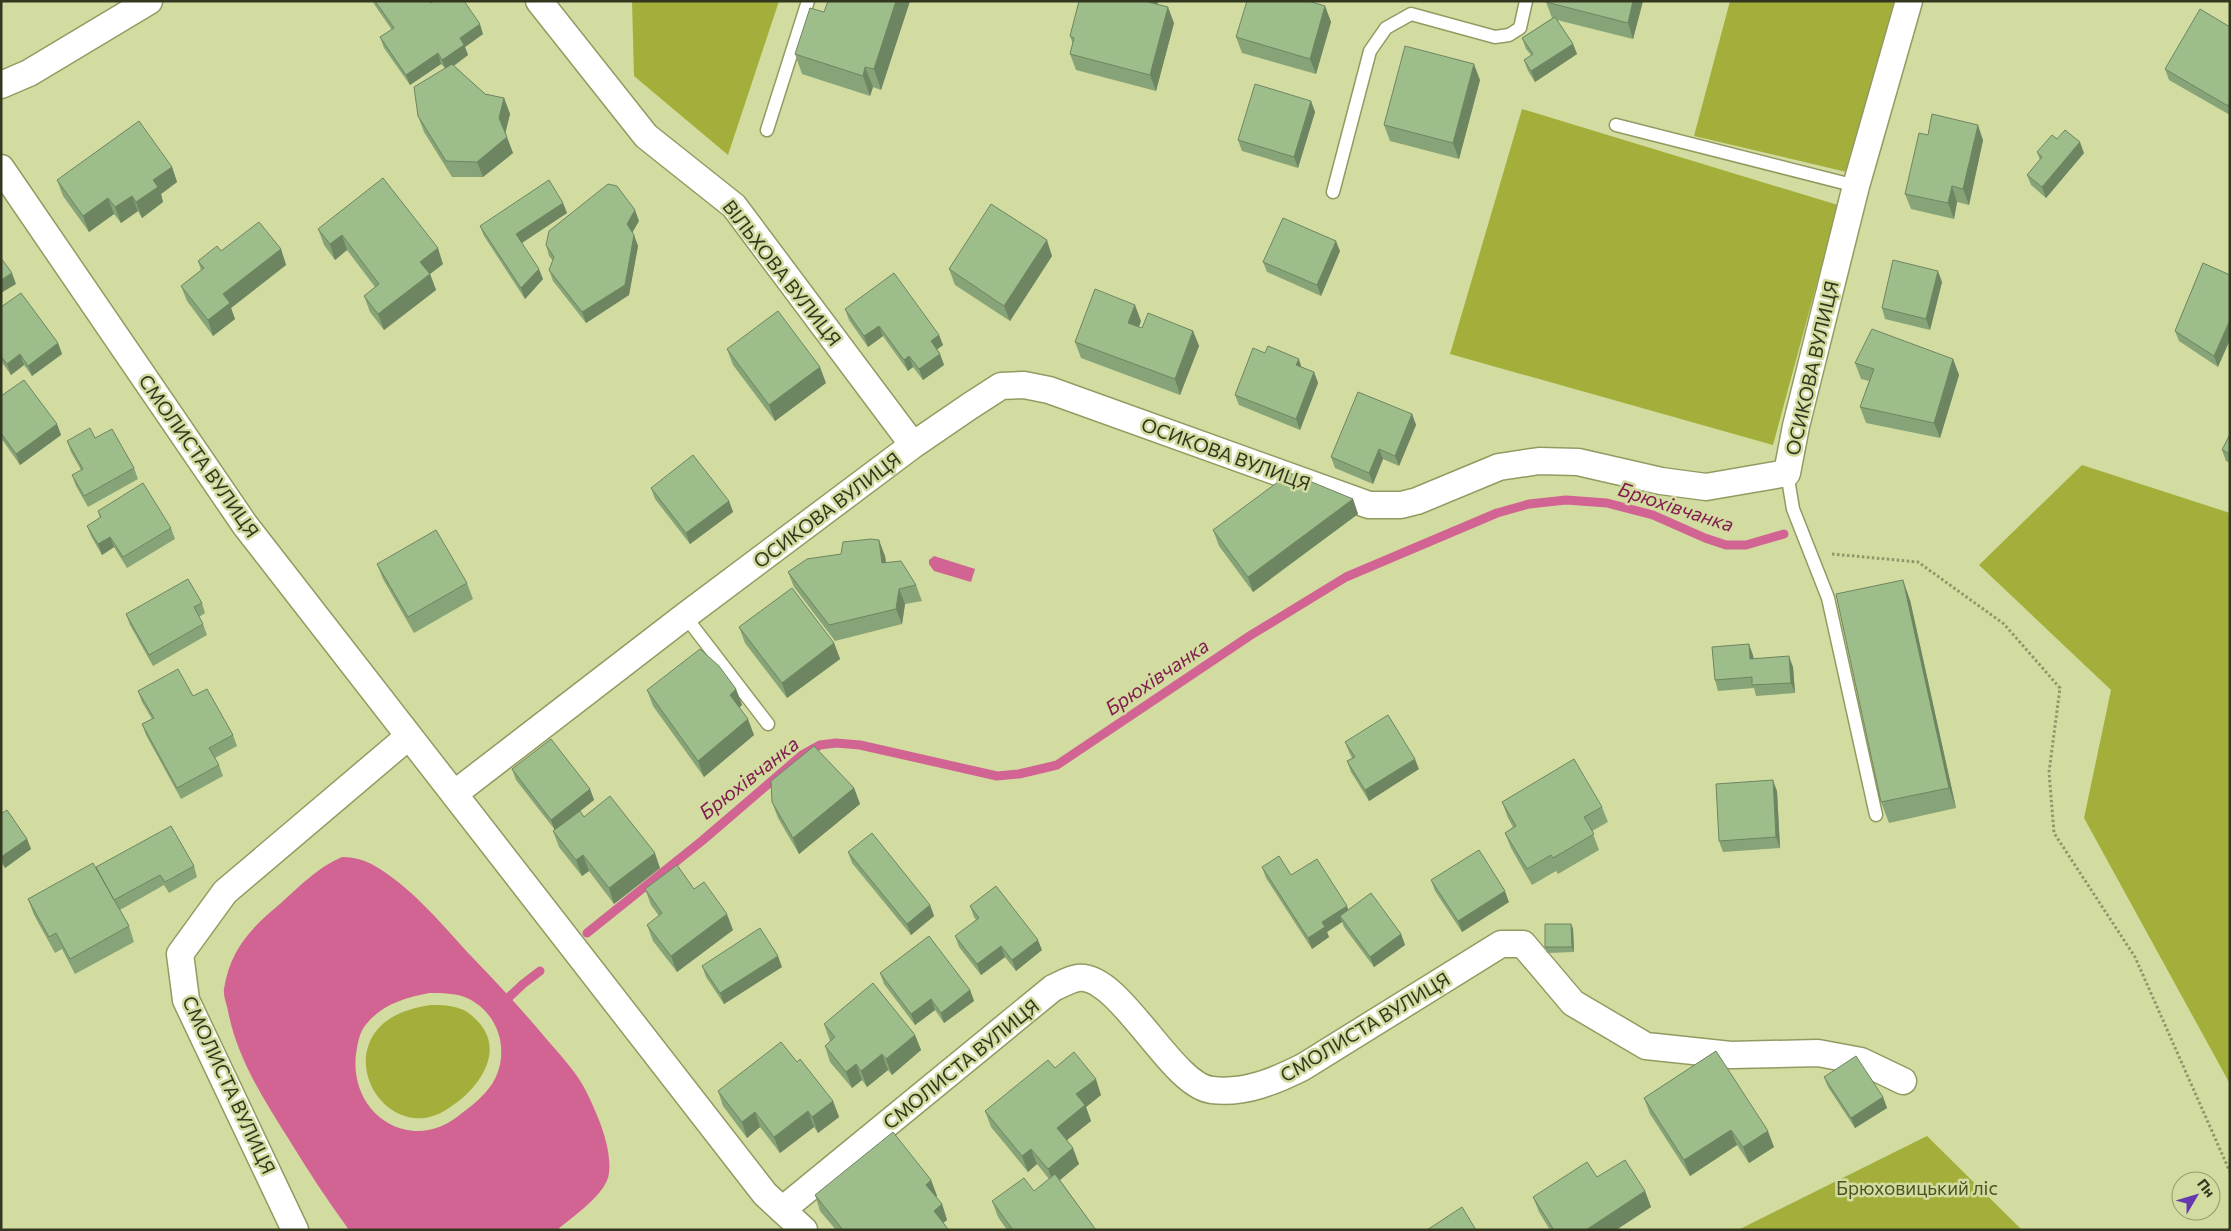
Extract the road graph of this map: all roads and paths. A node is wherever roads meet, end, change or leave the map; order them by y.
1 (149, 1) edge
2 (539, 1) edge
3 (808, 1) edge
4 (1526, 1) edge
5 (1909, 1) edge
6 (1, 85) edge
7 (1616, 125) dead end
8 (767, 130) dead end
9 (1, 168) edge
10 (1856, 186) junction
11 (1333, 192) dead end
12 (913, 446) junction
13 (1787, 473) junction
14 (1812, 552) junction
15 (686, 616) junction
16 (768, 724) dead end
17 (409, 736) junction
18 (454, 794) junction
19 (1876, 816) edge
20 (1903, 1081) dead end
21 (2230, 1172) edge
22 (782, 1210) junction
23 (296, 1230) edge
24 (804, 1230) edge

1 - 6 street
2 - 12 street, ВІЛЬХОВА ВУЛИЦЯ
3 - 8 lane
4 - 11 lane
5 - 10 street, ОСИКОВА ВУЛИЦЯ
7 - 10 lane
9 - 17 street, СМОЛИСТА ВУЛИЦЯ
10 - 13 street, ОСИКОВА ВУЛИЦЯ
12 - 13 street, ОСИКОВА ВУЛИЦЯ
12 - 15 street, ОСИКОВА ВУЛИЦЯ
13 - 14 lane
14 - 19 lane
14 - 21 path
15 - 16 lane
15 - 18 street, ОСИКОВА ВУЛИЦЯ
17 - 18 street, СМОЛИСТА ВУЛИЦЯ
17 - 23 street, СМОЛИСТА ВУЛИЦЯ
18 - 22 street, СМОЛИСТА ВУЛИЦЯ
20 - 22 street, СМОЛИСТА ВУЛИЦЯ
22 - 24 street, СМОЛИСТА ВУЛИЦЯ

